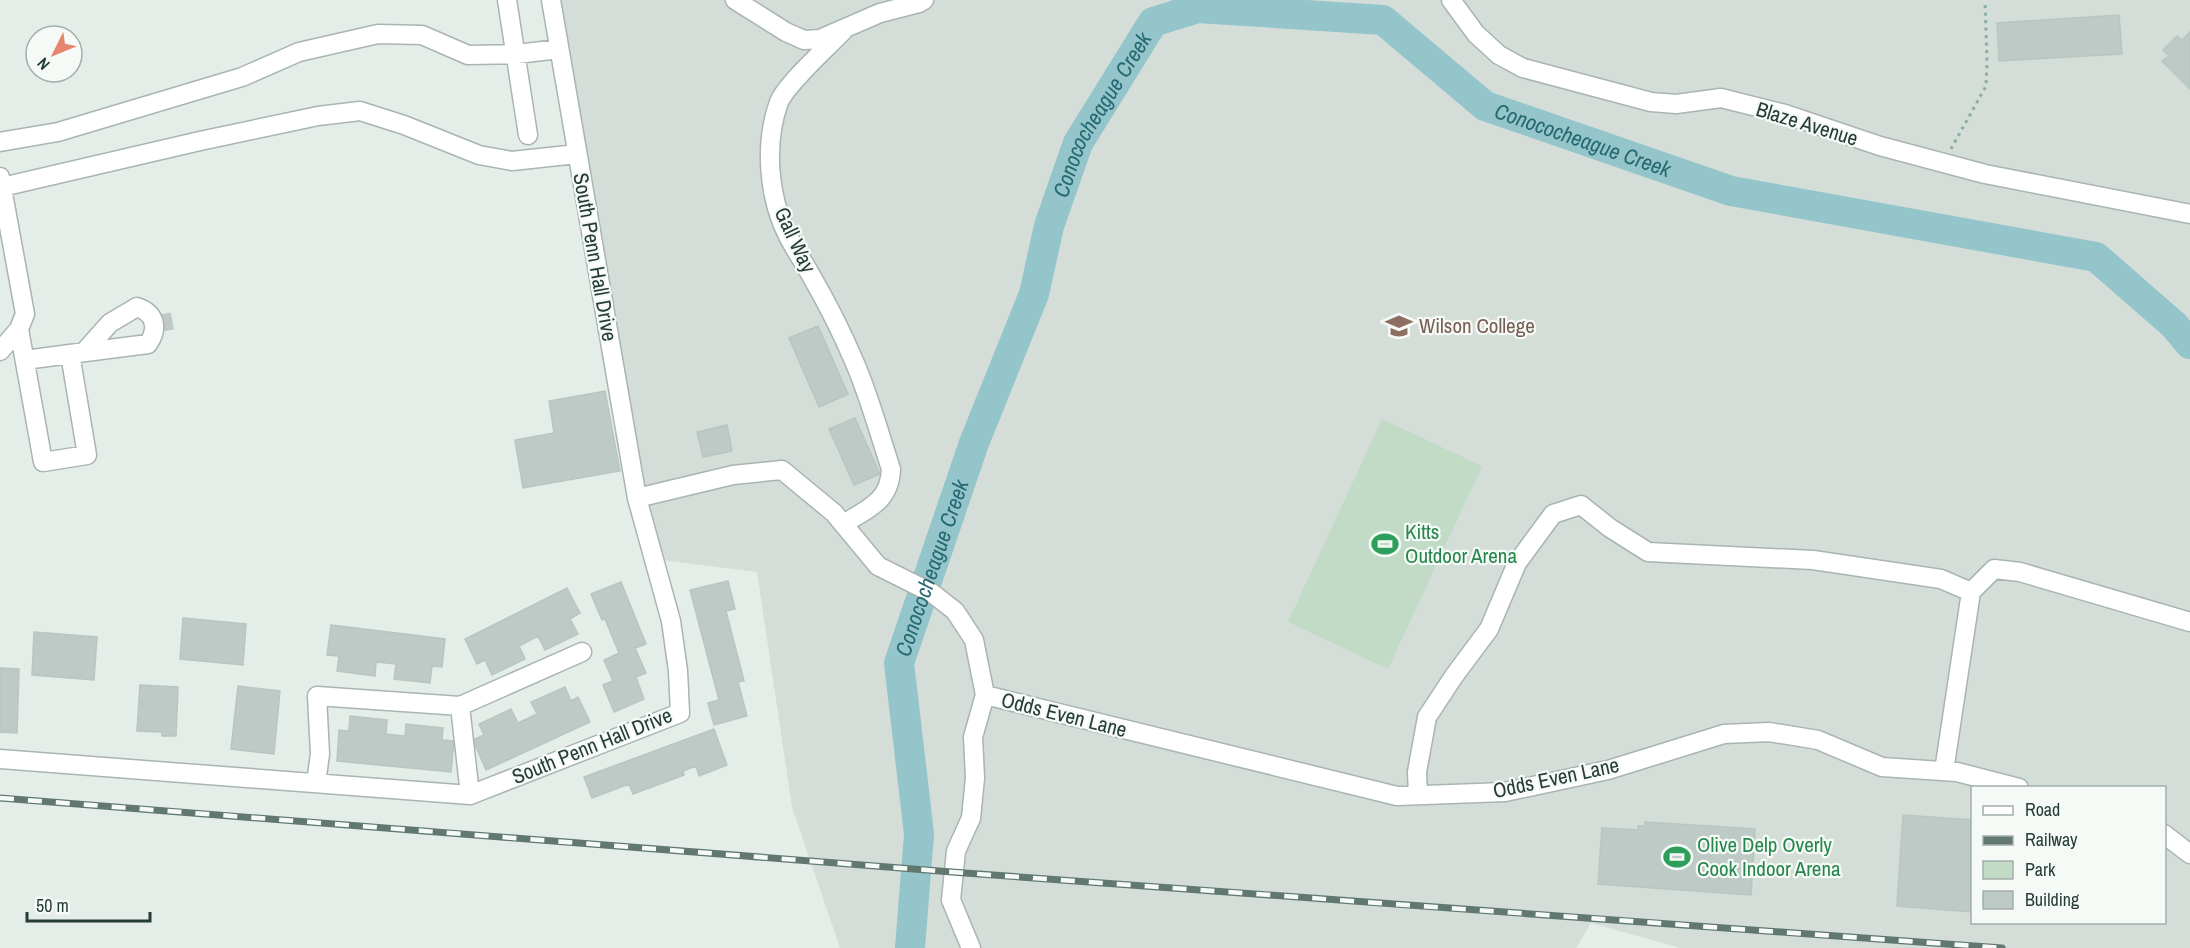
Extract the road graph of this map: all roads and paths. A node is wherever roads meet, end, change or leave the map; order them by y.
1 (507, 0) edge
2 (551, 0) edge
3 (735, 0) edge
4 (924, 0) edge
5 (1451, 0) edge
6 (1985, 1) edge
7 (846, 28) junction
8 (559, 49) junction
9 (517, 54) junction
10 (528, 135) dead end
11 (0, 142) edge
12 (577, 154) junction
13 (1943, 163) junction
14 (1, 182) edge
15 (2190, 214) edge
16 (137, 307) junction
17 (19, 329) junction
18 (148, 344) junction
19 (0, 351) edge
20 (77, 353) junction
21 (25, 360) junction
22 (637, 498) junction
23 (843, 524) junction
24 (1971, 592) junction
25 (2190, 622) edge
26 (582, 652) dead end
27 (985, 695) junction
28 (460, 706) junction
29 (0, 759) edge
30 (1944, 771) junction
31 (316, 783) junction
32 (2011, 786) edge
33 (470, 795) junction
34 (1418, 795) junction
35 (2166, 836) edge
36 (2190, 854) edge
37 (971, 948) edge

1 - 9 street
2 - 8 street, South Penn Hall Drive
3 - 7 street
4 - 7 street, Gall Way
5 - 13 street, Blaze Avenue
6 - 13 path
7 - 23 street, Gall Way
8 - 9 street
8 - 12 street, South Penn Hall Drive
9 - 10 street
9 - 11 street
12 - 14 street
12 - 22 street, South Penn Hall Drive
13 - 15 street, Blaze Avenue
14 - 17 street
16 - 18 street
16 - 18 street
16 - 20 street
17 - 19 street
17 - 21 street
18 - 20 street
20 - 21 street
20 - 21 street
22 - 23 street
22 - 33 street, South Penn Hall Drive
23 - 27 street
24 - 25 street
24 - 30 street
24 - 34 street
26 - 28 street
27 - 34 street, Odds Even Lane
27 - 37 street
28 - 31 street
28 - 33 street
29 - 31 street, South Penn Hall Drive
30 - 32 street, Odds Even Lane
30 - 34 street, Odds Even Lane
31 - 33 street, South Penn Hall Drive
35 - 36 street

